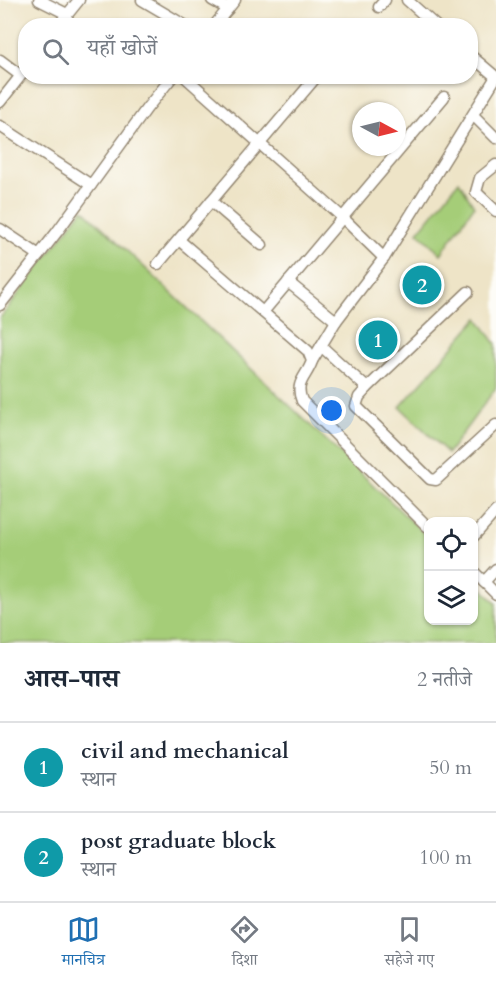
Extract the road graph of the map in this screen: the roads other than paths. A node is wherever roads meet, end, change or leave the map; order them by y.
1 (39, 0) edge
2 (79, 0) edge
3 (142, 0) edge
4 (212, 0) edge
5 (407, 0) edge
6 (232, 4) edge
7 (67, 14) junction
8 (64, 18) edge
9 (172, 18) edge
10 (221, 18) edge
11 (427, 18) edge
12 (0, 60) edge
13 (478, 62) edge
14 (18, 69) edge
15 (496, 77) edge
16 (18, 79) edge
17 (166, 84) edge
18 (193, 84) edge
19 (310, 84) edge
20 (444, 97) dead end
21 (0, 102) edge
22 (473, 115) junction
23 (0, 126) edge
24 (496, 138) edge
25 (260, 145) junction
26 (496, 165) edge
27 (91, 185) junction
28 (211, 201) junction
29 (496, 211) edge
30 (342, 217) junction
31 (0, 229) edge
32 (179, 240) junction
33 (262, 244) dead end
34 (39, 255) junction
35 (384, 258) junction
36 (158, 264) dead end
37 (288, 282) junction
38 (468, 292) dead end
39 (0, 305) edge
40 (263, 312) junction
41 (336, 321) junction
42 (321, 346) junction
43 (312, 361) junction
44 (367, 388) junction
45 (496, 425) edge
46 (496, 511) edge
47 (424, 522) edge
48 (478, 531) edge
49 (496, 569) edge
50 (478, 576) edge
51 (484, 582) junction
52 (496, 594) edge

1 - 7 street
2 - 7 street
3 - 9 street
4 - 6 street
5 - 11 street
6 - 10 street
7 - 8 street
12 - 14 street
13 - 15 street
15 - 22 street
16 - 21 street
17 - 27 street
18 - 25 street
19 - 25 street
20 - 30 street
22 - 24 street
22 - 35 street
23 - 27 street
25 - 28 street
25 - 30 street
26 - 29 street
27 - 34 street
28 - 32 street
28 - 33 street
30 - 35 street
30 - 37 street
31 - 34 street
32 - 36 street
32 - 40 street
34 - 39 street
35 - 41 street
37 - 40 street
37 - 41 street
38 - 44 street
40 - 43 street
41 - 42 street
42 - 43 street
42 - 44 street
43 - 47 street
44 - 45 street
46 - 48 street
49 - 51 street
50 - 51 street
51 - 52 street

